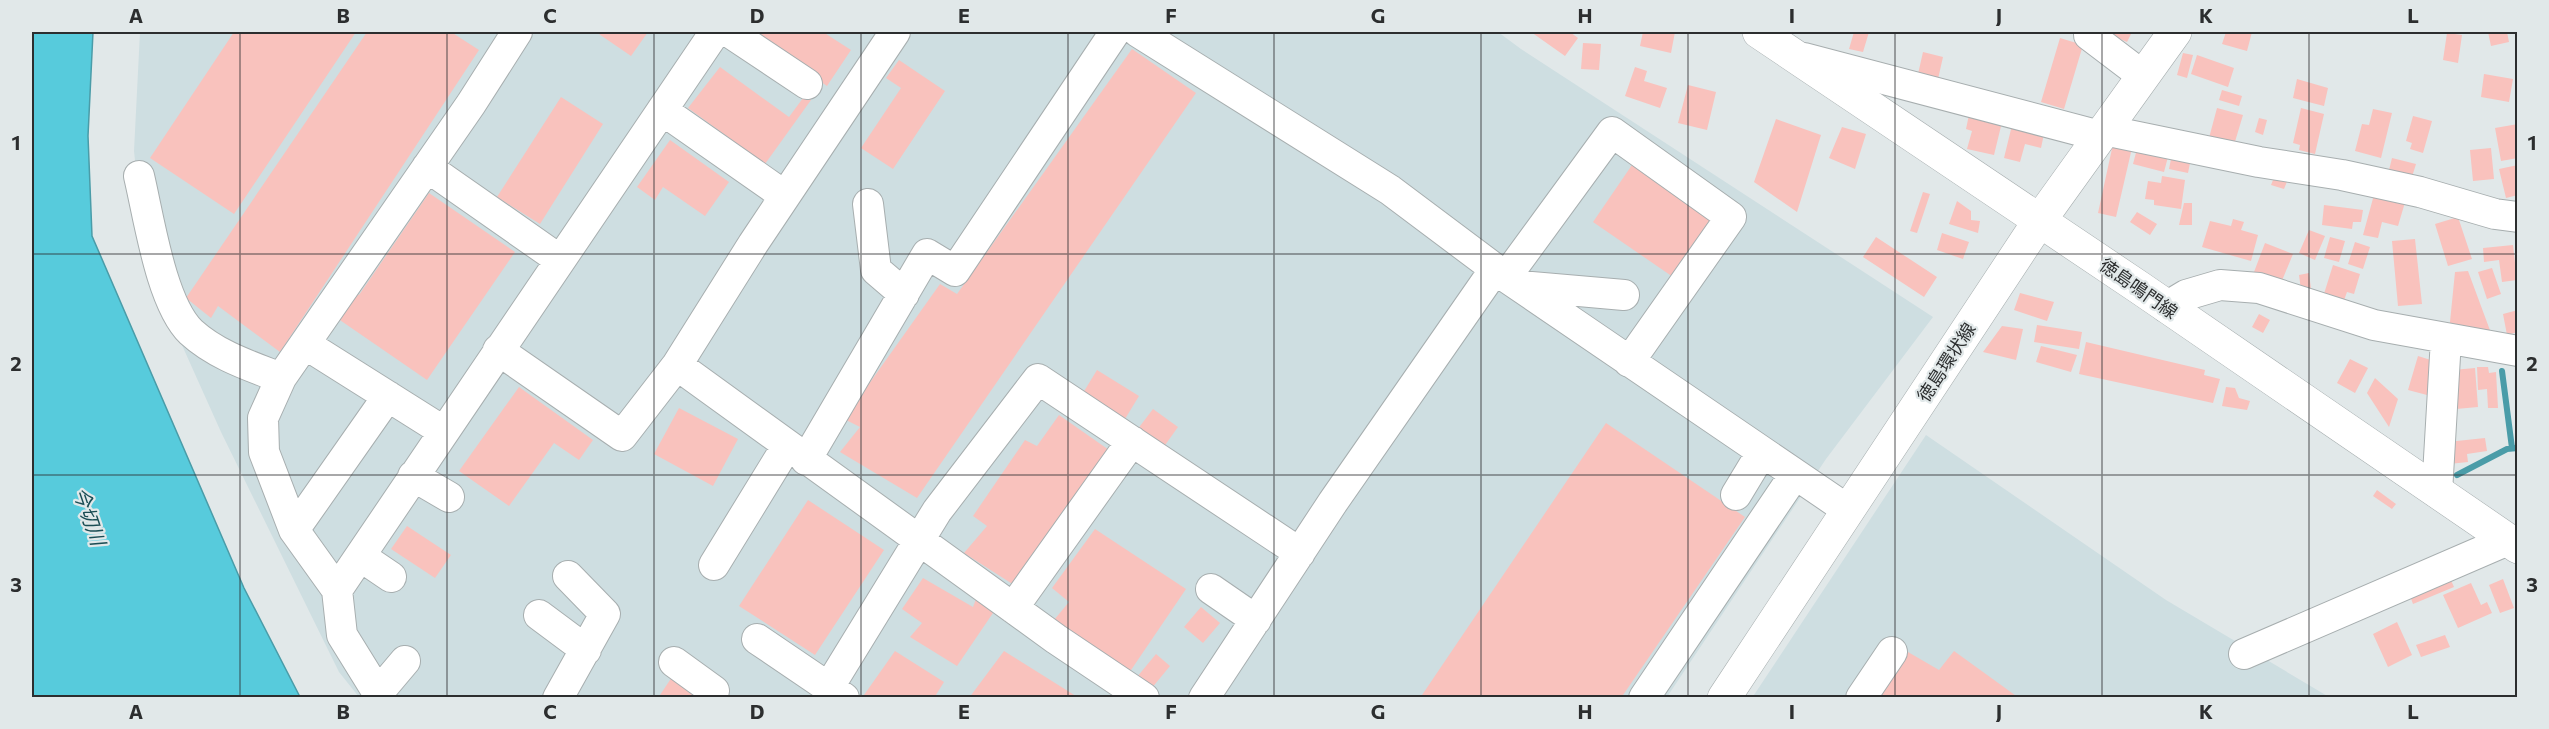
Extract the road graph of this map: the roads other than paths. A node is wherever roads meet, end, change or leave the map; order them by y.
1 (715, 32) edge
2 (729, 32) edge
3 (895, 32) edge
4 (1115, 32) edge
5 (1138, 32) edge
6 (1758, 32) edge
7 (2089, 32) edge
8 (2175, 32) edge
9 (507, 35) edge
10 (1794, 55) junction
11 (2143, 76) junction
12 (807, 84) dead end
13 (662, 110) junction
14 (2102, 133) junction
15 (427, 167) junction
16 (139, 176) dead end
17 (785, 196) junction
18 (868, 204) dead end
19 (2517, 217) edge
20 (2040, 220) junction
21 (560, 260) junction
22 (1506, 277) junction
23 (904, 294) junction
24 (1624, 295) dead end
25 (2166, 307) junction
26 (2446, 339) junction
27 (305, 344) junction
28 (498, 350) junction
29 (2517, 351) edge
30 (1629, 362) junction
31 (677, 365) junction
32 (281, 378) junction
33 (387, 396) junction
34 (443, 430) junction
35 (1132, 441) junction
36 (1762, 452) junction
37 (797, 453) junction
38 (1795, 474) junction
39 (413, 476) junction
40 (2437, 492) junction
41 (1736, 495) dead end
42 (449, 497) dead end
43 (1842, 506) dead end
44 (294, 530) junction
45 (919, 541) junction
46 (2513, 544) edge
47 (1300, 553) junction
48 (360, 556) junction
49 (714, 565) dead end
50 (567, 576) dead end
51 (391, 577) dead end
52 (1210, 589) dead end
53 (337, 590) junction
54 (1013, 608) junction
55 (540, 615) dead end
56 (1256, 620) junction
57 (757, 639) dead end
58 (586, 650) junction
59 (1892, 652) dead end
60 (2244, 654) dead end
61 (405, 661) dead end
62 (674, 662) dead end
63 (837, 692) edge
64 (568, 694) edge
65 (379, 695) edge
66 (709, 698) edge
67 (1144, 698) edge
68 (1204, 698) edge
69 (1644, 698) edge
70 (1724, 698) edge
71 (1861, 698) edge

1 - 13 street
2 - 12 street
3 - 17 street
4 - 23 street
5 - 22 street
6 - 10 main road, 徳島鳴門線
7 - 11 street
8 - 11 main road, 徳島環状線
9 - 15 street
10 - 14 street
10 - 20 main road, 徳島鳴門線
11 - 14 main road, 徳島環状線
13 - 17 street
13 - 21 street
14 - 19 street
14 - 20 main road, 徳島環状線
15 - 21 street
15 - 27 street
16 - 32 street
17 - 31 street
18 - 23 street
20 - 25 main road, 徳島鳴門線
20 - 70 main road, 徳島環状線
21 - 28 street
22 - 24 street
22 - 30 street
22 - 30 street
22 - 47 street
23 - 37 street
25 - 26 street
25 - 40 main road, 徳島鳴門線
26 - 29 street
26 - 40 street
27 - 32 street
27 - 33 street
28 - 31 street
28 - 34 street
30 - 36 street
31 - 37 street
32 - 44 street
33 - 34 street
33 - 44 street
34 - 39 street
35 - 45 street
35 - 47 street
35 - 54 street
36 - 38 street
36 - 41 street
37 - 45 street
37 - 49 street
38 - 43 street
38 - 69 street
39 - 42 street
39 - 48 street
40 - 46 main road, 徳島鳴門線
44 - 53 street
45 - 54 street
45 - 63 street
46 - 60 street
47 - 56 street
48 - 51 street
48 - 53 street
50 - 58 street
52 - 56 street
53 - 65 street
54 - 67 street
55 - 58 street
56 - 68 street
57 - 63 street
58 - 64 street
59 - 71 street
61 - 65 street
62 - 66 street

